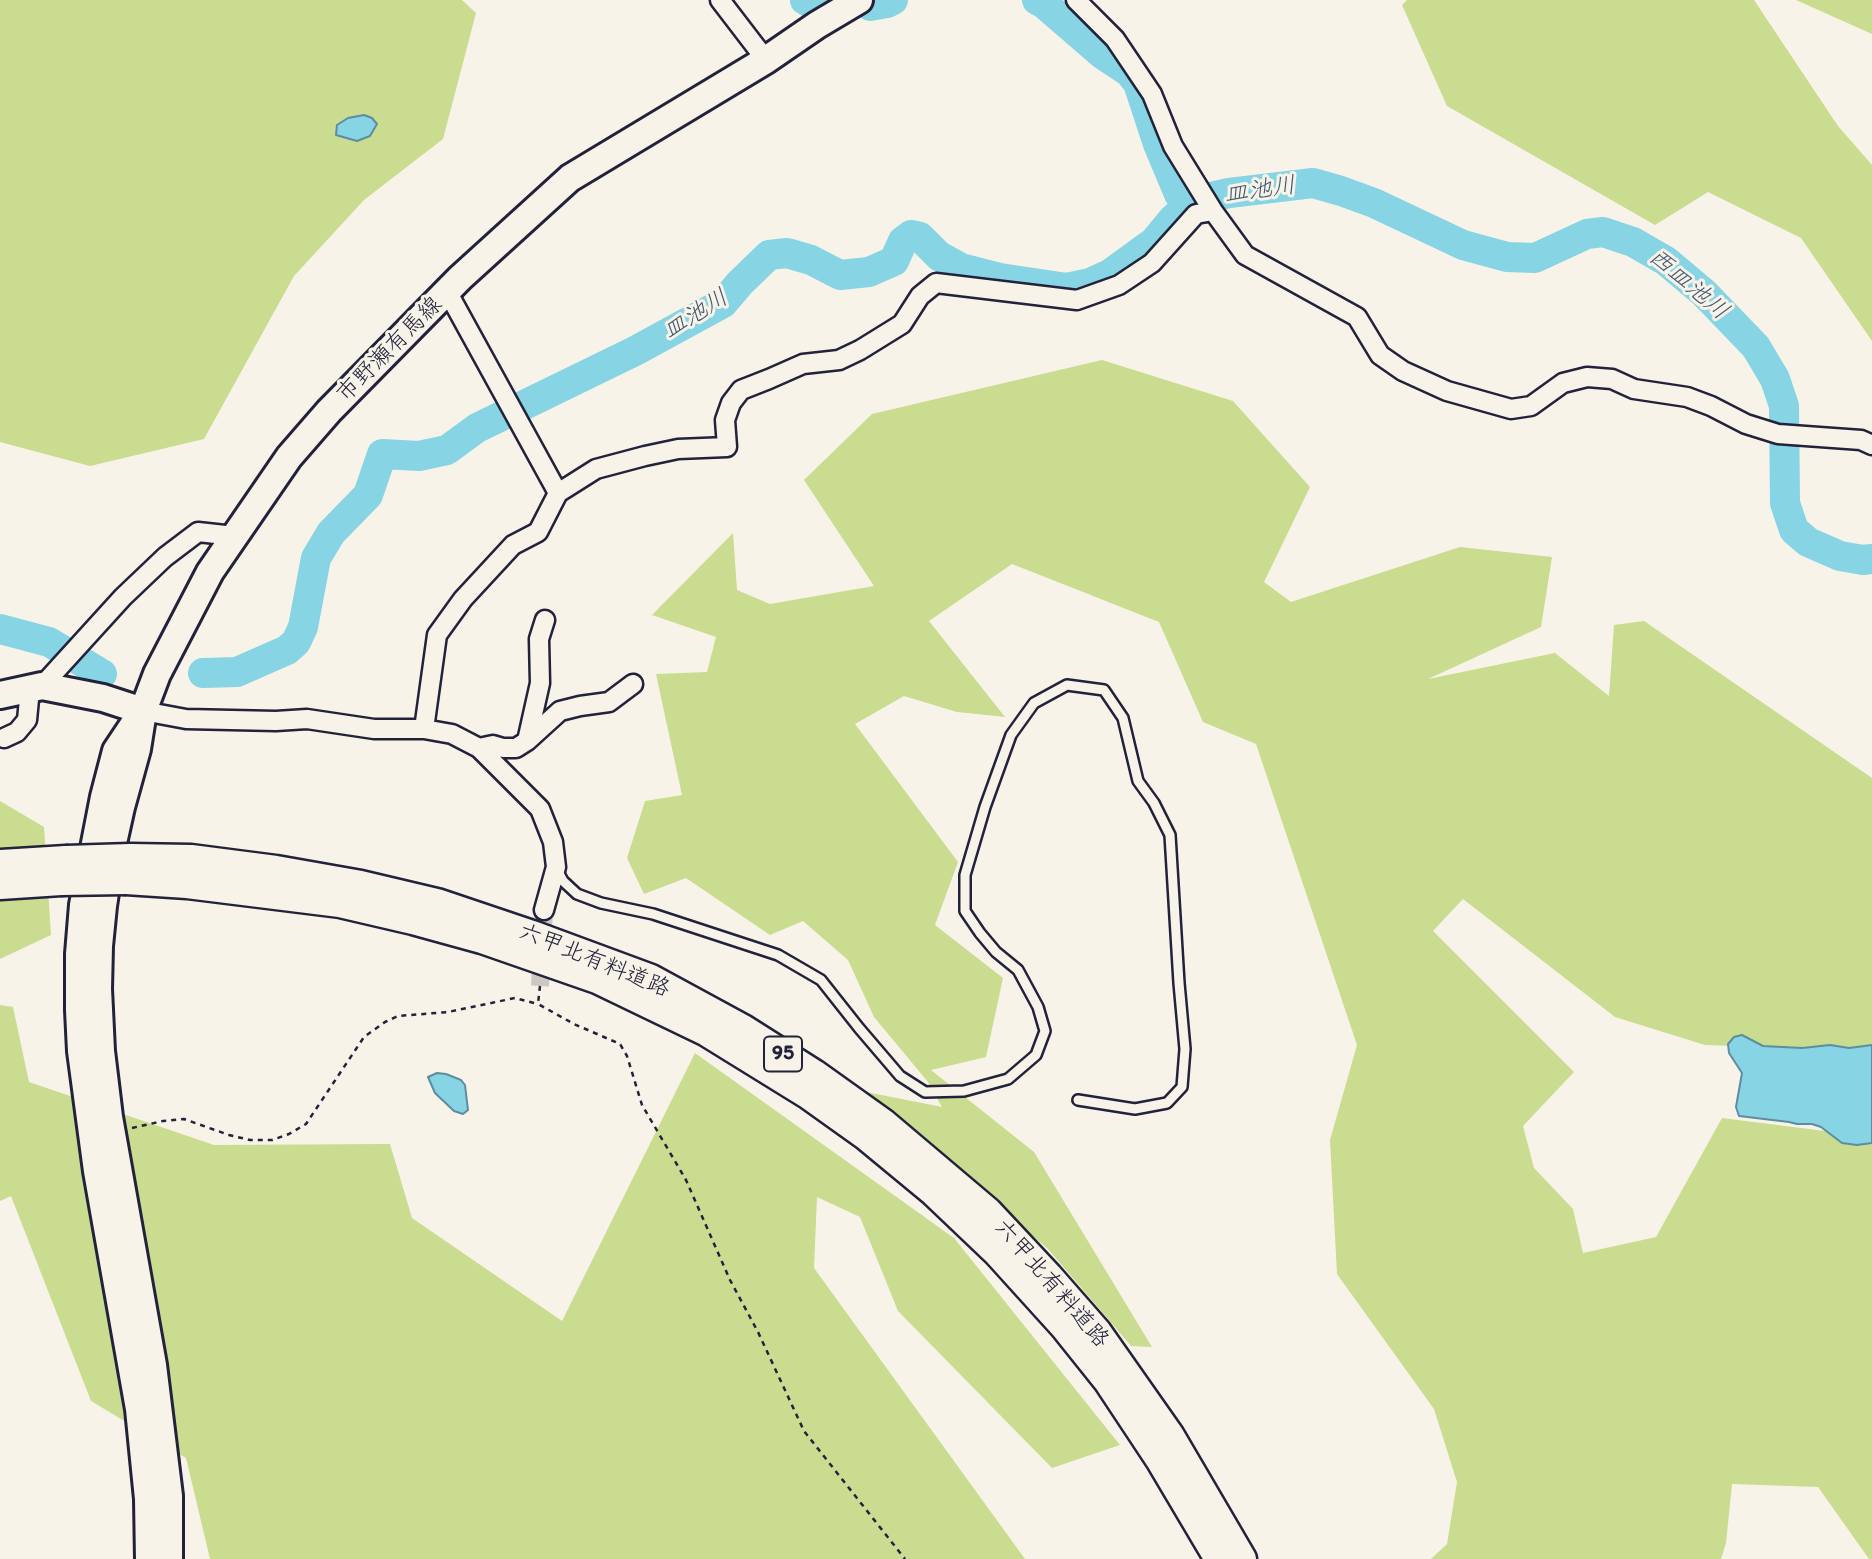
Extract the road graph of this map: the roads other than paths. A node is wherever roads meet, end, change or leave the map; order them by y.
1 (720, 0) edge
2 (859, 0) edge
3 (1076, 0) edge
4 (766, 60) junction
5 (1212, 209) junction
6 (447, 291) junction
7 (1872, 445) edge
8 (558, 493) junction
9 (234, 536) junction
10 (545, 620) dead end
11 (633, 684) dead end
12 (36, 688) junction
13 (0, 695) edge
14 (144, 711) junction
15 (424, 729) junction
16 (4, 738) dead end
17 (527, 741) junction
18 (479, 748) junction
19 (0, 864) edge
20 (556, 867) junction
21 (128, 869) junction
22 (64, 871) junction
23 (0, 885) edge
24 (544, 910) tunnel mouth
25 (1078, 1100) dead end
26 (149, 1559) edge
27 (169, 1559) edge
28 (1219, 1559) edge
29 (1242, 1559) edge

1 - 4 street
2 - 4 street, 市野瀬有馬線
3 - 5 street
4 - 6 street, 市野瀬有馬線
5 - 7 street
5 - 8 street
6 - 8 street
6 - 9 street, 市野瀬有馬線
8 - 15 street
9 - 12 street
9 - 14 street, 市野瀬有馬線
10 - 17 street
11 - 17 street
12 - 13 street
12 - 14 street
12 - 16 street
14 - 15 street
14 - 26 street
14 - 27 street
15 - 18 street
17 - 18 street
18 - 20 street
19 - 22 main road, 六甲北有料道路 / 95
20 - 24 street
20 - 25 lane
21 - 22 main road, 六甲北有料道路 / 95, bridge
21 - 28 main road, 六甲北有料道路 / 95
21 - 29 main road, 六甲北有料道路 / 95
22 - 23 main road, 六甲北有料道路 / 95

